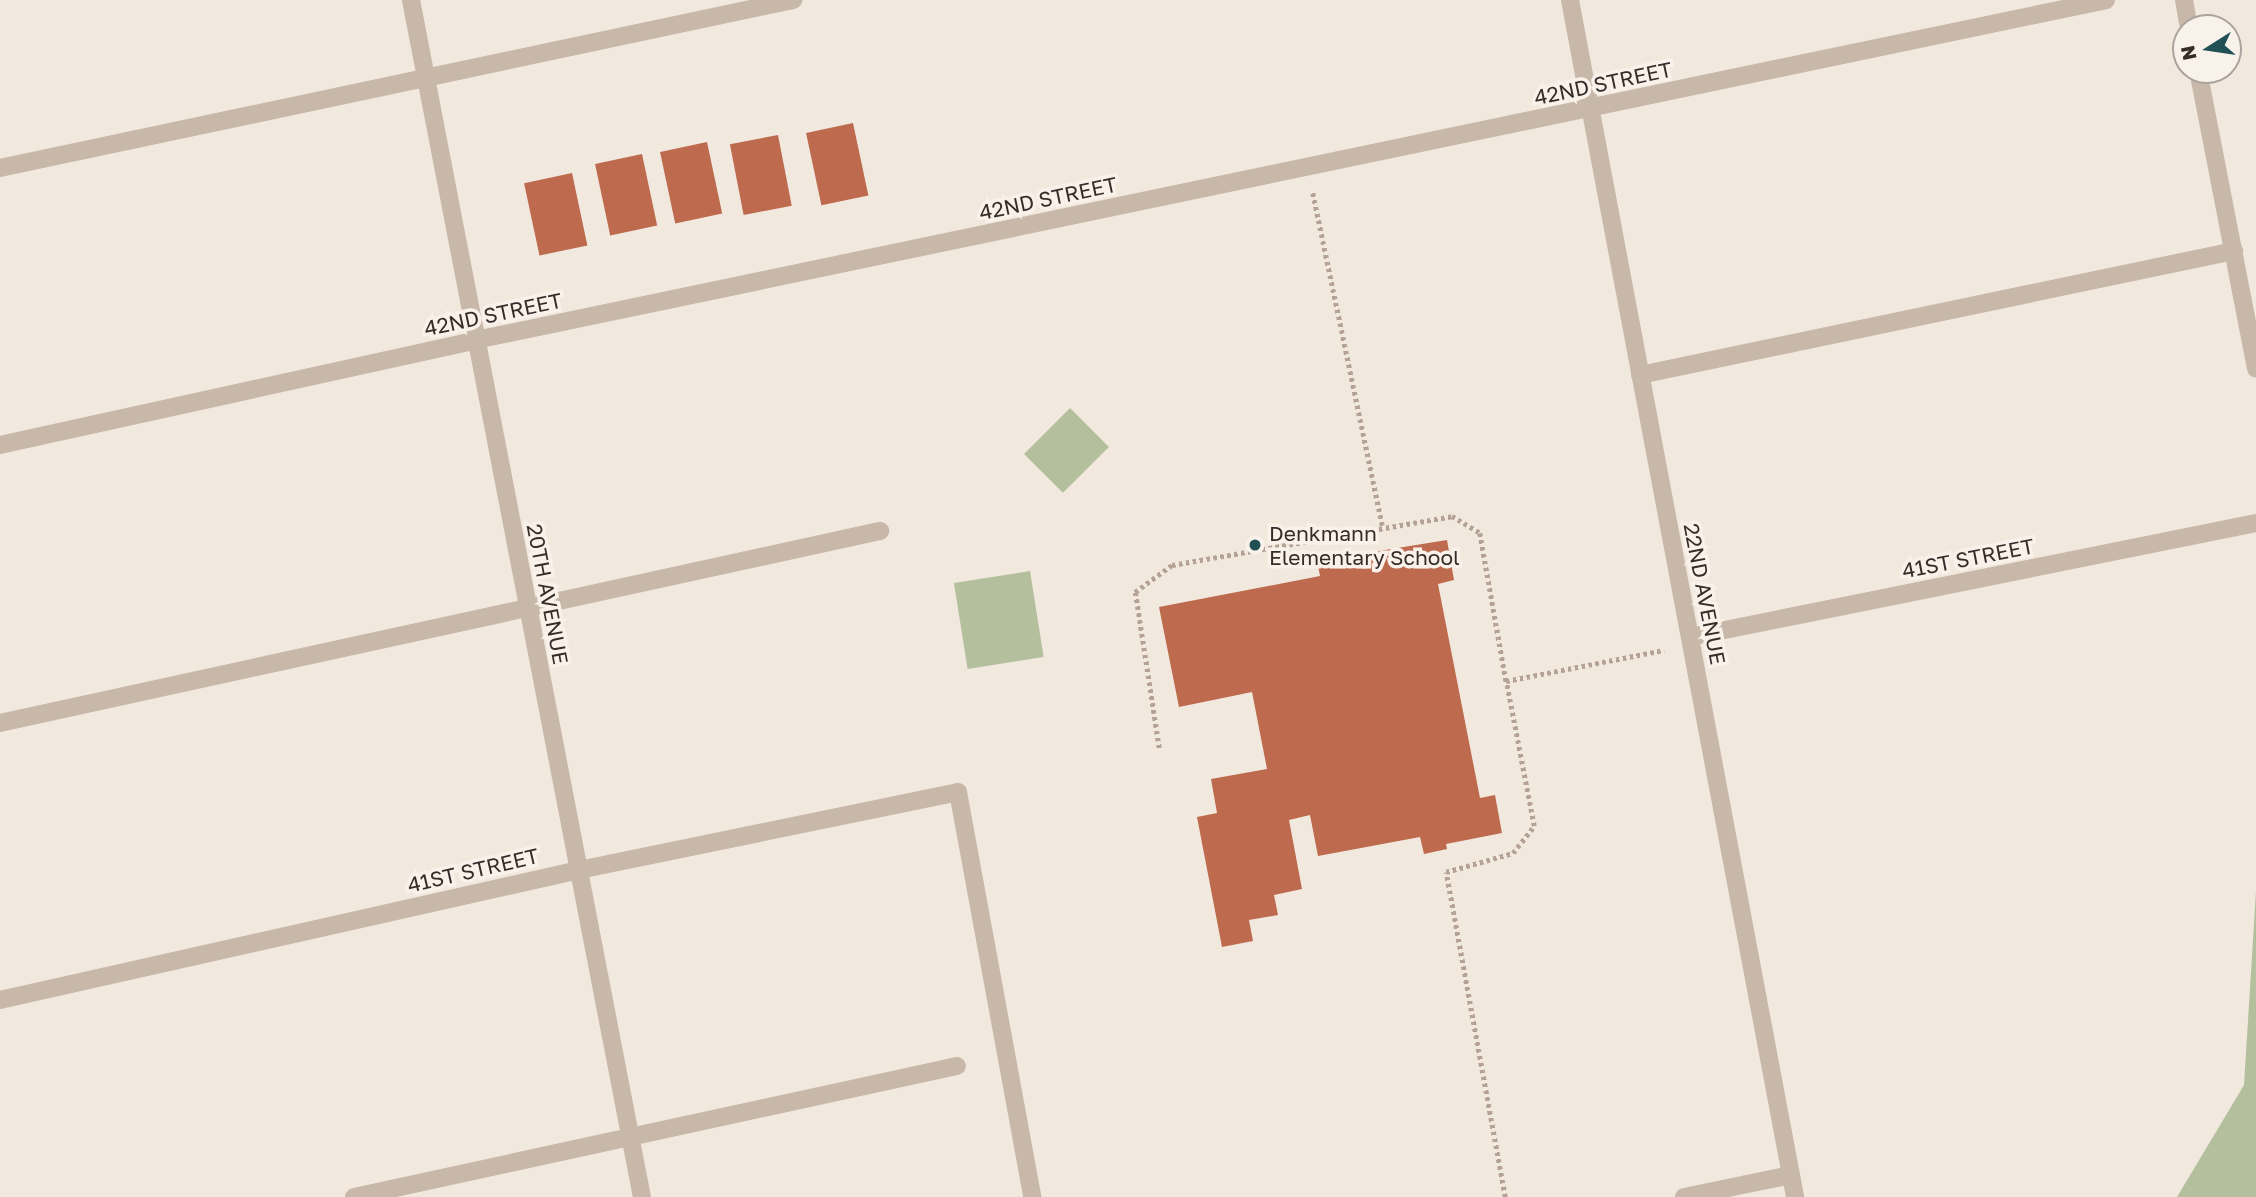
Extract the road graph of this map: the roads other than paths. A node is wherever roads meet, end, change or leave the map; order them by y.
1 (411, 0) edge
2 (793, 0) edge
3 (1570, 0) edge
4 (2106, 0) edge
5 (426, 78) junction
6 (2201, 84) edge
7 (1591, 109) junction
8 (0, 168) edge
9 (2234, 251) junction
10 (476, 340) junction
11 (2256, 369) edge
12 (1640, 375) junction
13 (0, 445) edge
14 (2256, 523) edge
15 (880, 531) dead end
16 (527, 608) junction
17 (1689, 633) junction
18 (0, 723) edge
19 (579, 870) junction
20 (0, 1000) edge
21 (957, 1066) dead end
22 (630, 1136) junction
23 (1791, 1175) junction
24 (354, 1197) edge
25 (642, 1197) edge
26 (1032, 1197) edge
27 (1685, 1197) edge
28 (1795, 1197) edge

1 - 5 street, 20TH AVENUE
2 - 5 street
3 - 7 street, 22ND AVENUE
4 - 7 street, 42ND STREET
5 - 8 street
5 - 10 street, 20TH AVENUE
6 - 9 street
7 - 10 street, 42ND STREET
7 - 12 street, 22ND AVENUE
9 - 11 street
9 - 12 street
10 - 13 street, 42ND STREET
10 - 16 street, 20TH AVENUE
12 - 17 street, 22ND AVENUE
14 - 17 street, 41ST STREET
15 - 16 street
16 - 18 street
16 - 19 street, 20TH AVENUE
17 - 23 street, 22ND AVENUE
19 - 20 street, 41ST STREET
19 - 22 street, 20TH AVENUE
19 - 26 street, 41ST STREET
21 - 22 street
22 - 24 street
22 - 25 street, 20TH AVENUE
23 - 27 street
23 - 28 street, 22ND AVENUE

